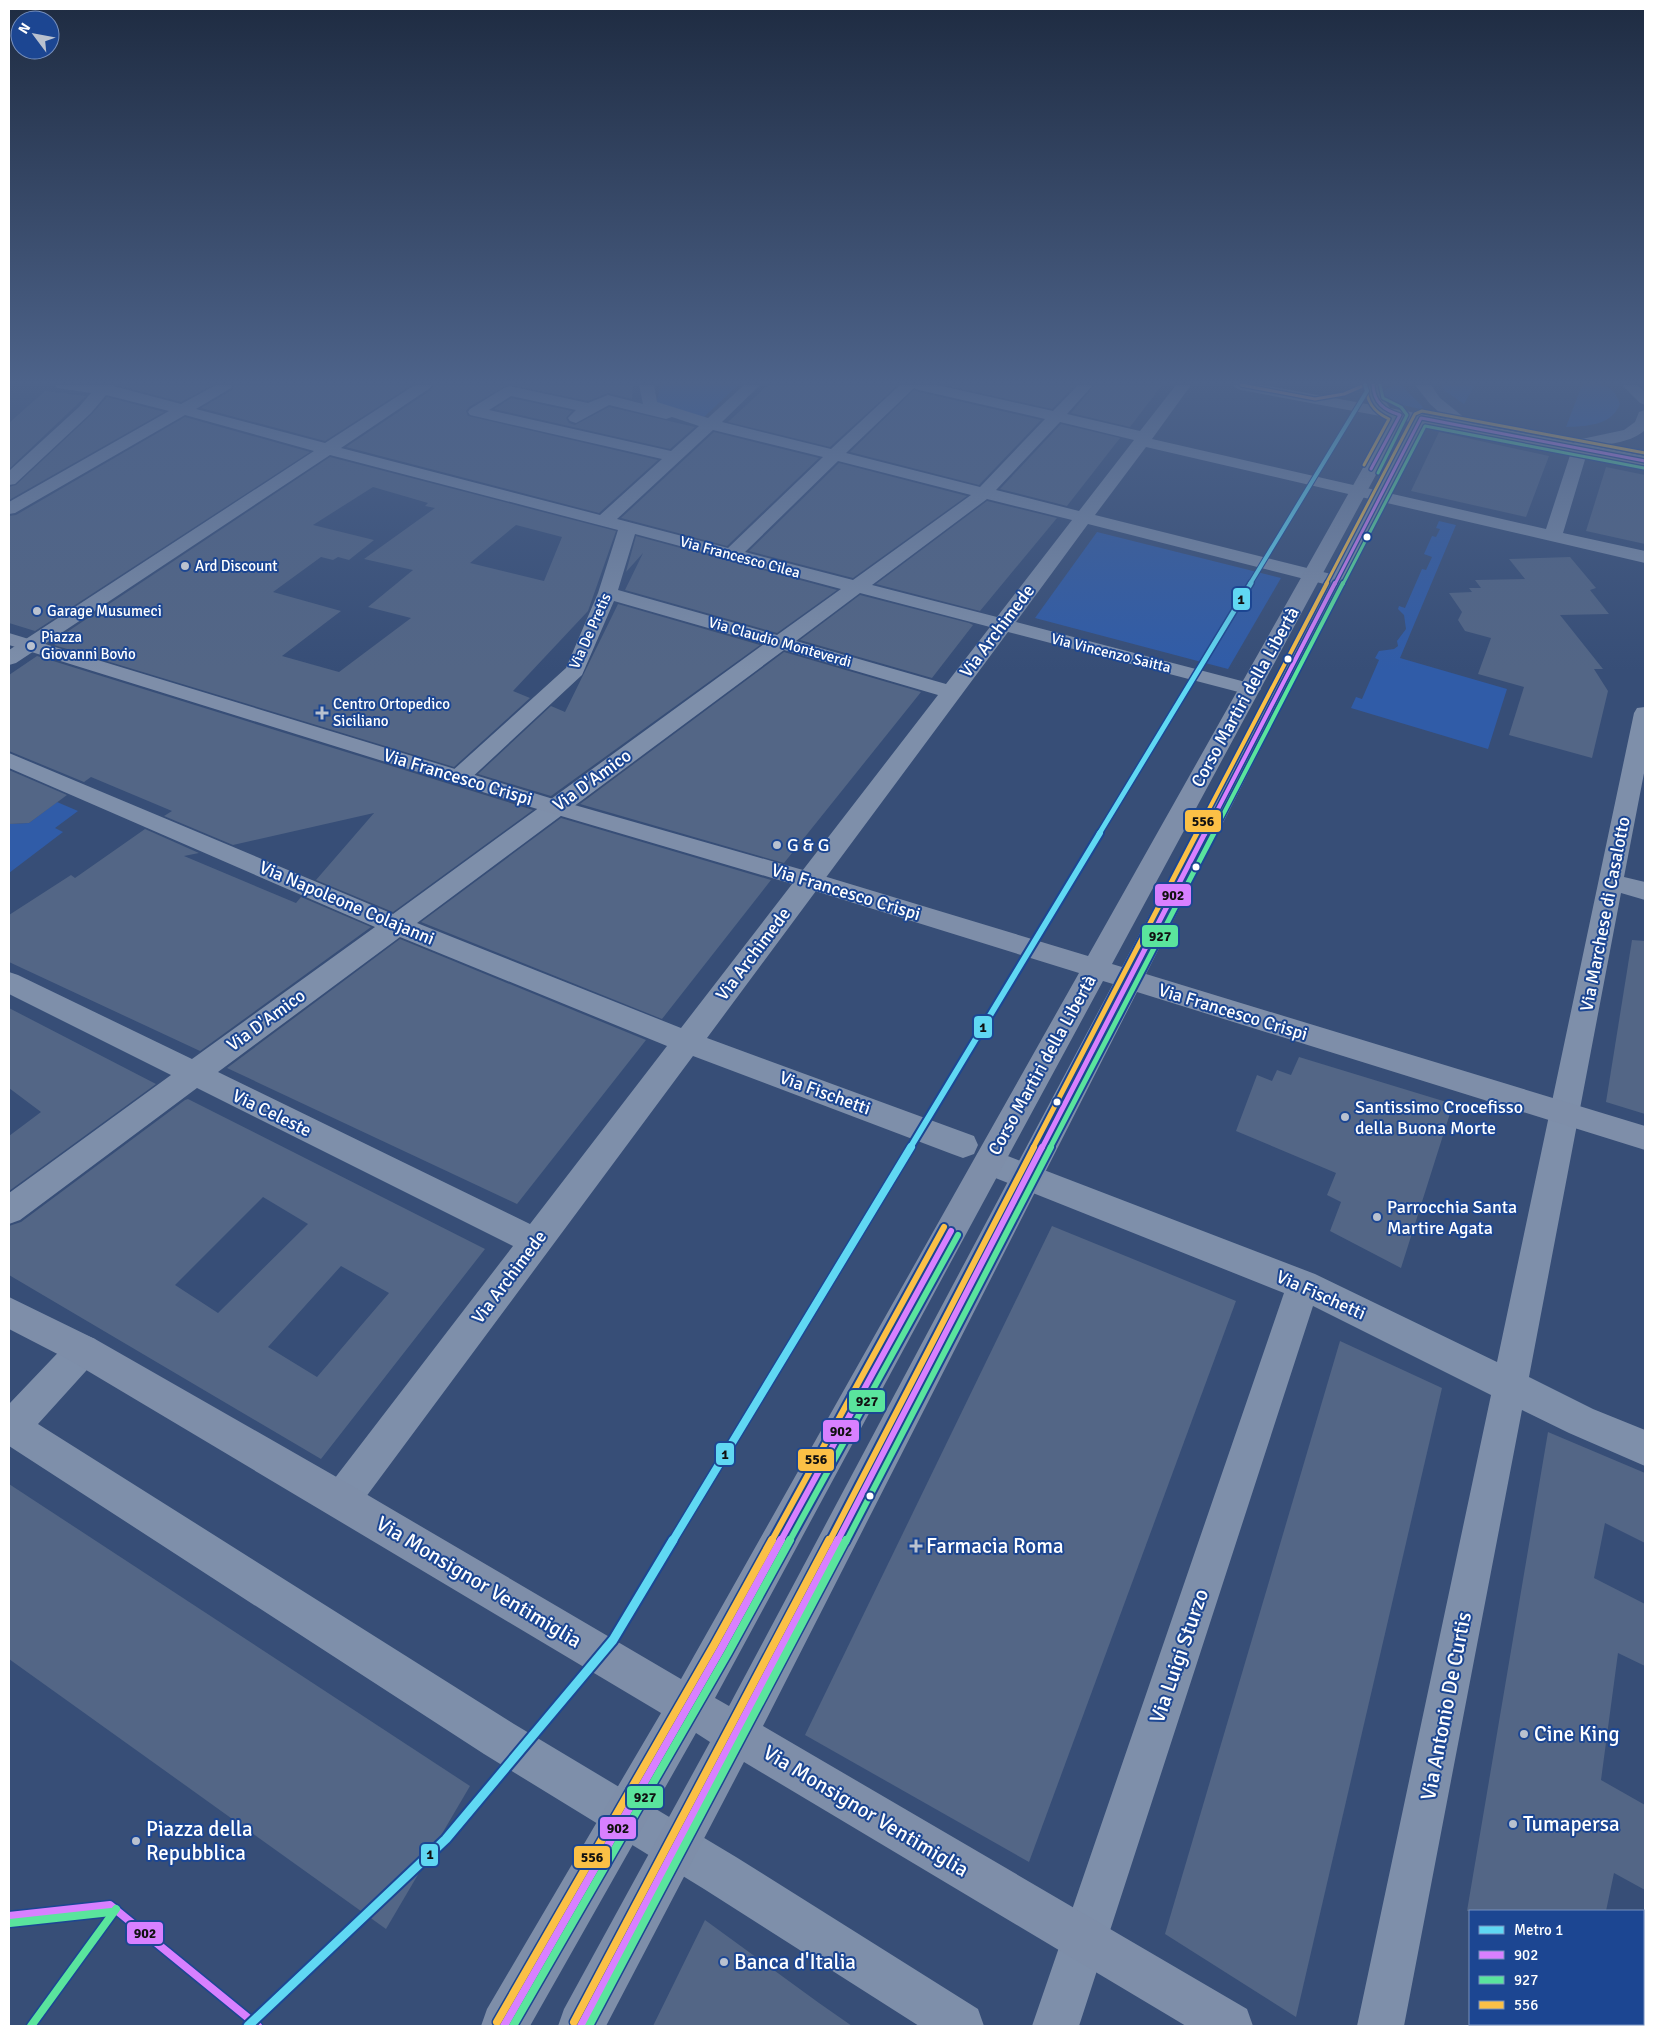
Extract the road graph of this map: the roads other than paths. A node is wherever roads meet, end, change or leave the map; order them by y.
1 (59, 480) edge
2 (282, 480) edge
3 (445, 480) edge
4 (649, 480) edge
5 (809, 480) edge
6 (933, 480) edge
7 (996, 480) edge
8 (1111, 480) edge
9 (1316, 480) edge
10 (1364, 480) edge
11 (1389, 480) edge
12 (1570, 480) edge
13 (1359, 490) junction
14 (984, 493) junction
15 (1381, 496) junction
16 (9, 497) edge
17 (27, 498) junction
18 (9, 509) edge
19 (1083, 518) junction
20 (604, 522) junction
21 (628, 528) junction
22 (1553, 535) junction
23 (731, 555) junction
24 (1645, 557) edge
25 (1312, 575) junction
26 (1336, 581) junction
27 (856, 587) junction
28 (608, 593) junction
29 (1002, 625) junction
30 (9, 639) edge
31 (780, 642) junction
32 (38, 648) junction
33 (9, 659) edge
34 (1250, 689) junction
35 (951, 692) junction
36 (1645, 713) edge
37 (9, 760) edge
38 (459, 777) junction
39 (1638, 793) edge
40 (557, 807) junction
41 (808, 880) junction
42 (1612, 882) junction
43 (1645, 892) edge
44 (396, 925) junction
45 (1094, 970) junction
46 (1129, 980) junction
47 (9, 982) edge
48 (686, 1042) junction
49 (193, 1074) junction
50 (1566, 1114) junction
51 (1645, 1138) edge
52 (976, 1153) junction
53 (1027, 1177) junction
54 (9, 1210) edge
55 (536, 1242) junction
56 (1303, 1285) junction
57 (9, 1312) edge
58 (84, 1350) junction
59 (1510, 1386) junction
60 (10, 1427) edge
61 (1645, 1448) edge
62 (341, 1500) junction
63 (688, 1706) junction
64 (737, 1734) junction
65 (625, 1816) junction
66 (676, 1847) junction
67 (1083, 1941) junction
68 (504, 2026) edge
69 (581, 2026) edge
70 (961, 2026) edge
71 (1055, 2026) edge
72 (1230, 2026) edge
73 (1381, 2026) edge

1 - 17 street
2 - 32 street
3 - 20 street, Via Francesco Cilea
4 - 20 street
5 - 23 street
6 - 14 street
7 - 14 street, Via D'Amico
8 - 19 street, Via Archimede
9 - 13 street
10 - 13 main road, Corso Martiri della Libertà
11 - 15 main road, Corso Martiri della Libertà
12 - 22 street
13 - 15 street
13 - 25 main road, Corso Martiri della Libertà
14 - 19 street
14 - 27 street, Via D'Amico
15 - 22 street
15 - 26 main road, Corso Martiri della Libertà
16 - 17 street
17 - 18 street
19 - 25 street
19 - 29 street, Via Archimede
20 - 21 street, Via Francesco Cilea
21 - 23 street, Via Francesco Cilea
21 - 28 street, Via De Pretis
22 - 24 street
23 - 27 street, Via Francesco Cilea
25 - 26 street
25 - 34 main road, Corso Martiri della Libertà
26 - 46 main road, Corso Martiri della Libertà
27 - 29 street, Via Francesco Cilea
27 - 31 street, Via D'Amico
28 - 31 street, Via Claudio Monteverdi
28 - 38 street, Via De Pretis
29 - 34 street, Via Vincenzo Saitta
29 - 35 street, Via Archimede
30 - 32 main road
31 - 35 street, Via Claudio Monteverdi
31 - 40 street, Via D'Amico
32 - 33 street
32 - 38 main road, Via Francesco Crispi
34 - 45 main road, Corso Martiri della Libertà
35 - 41 street, Via Archimede
36 - 39 street, Via Marchese di Casalotto
37 - 44 street, Via Napoleone Colajanni
38 - 40 main road, Via Francesco Crispi
39 - 42 street, Via Marchese di Casalotto
40 - 41 main road, Via Francesco Crispi
40 - 44 street, Via D'Amico
41 - 45 main road, Via Francesco Crispi
41 - 48 street, Via Archimede
42 - 43 street
42 - 50 street, Via Marchese di Casalotto
44 - 48 street, Via Napoleone Colajanni
44 - 49 street, Via D'Amico
45 - 46 main road, Via Francesco Crispi
45 - 52 main road, Corso Martiri della Libertà
46 - 50 main road, Via Francesco Crispi
46 - 53 main road, Corso Martiri della Libertà
47 - 49 street, Via Celeste
48 - 52 street, Via Fischetti
48 - 55 street, Via Archimede
49 - 54 street, Via D'Amico
49 - 55 street, Via Celeste
50 - 51 main road, Via Francesco Crispi
50 - 59 street, Via Marchese di Casalotto
52 - 53 street, Via Fischetti
52 - 63 main road, Corso Martiri della Libertà
53 - 56 street, Via Fischetti
53 - 64 main road, Corso Martiri della Libertà
55 - 62 street, Via Archimede
56 - 59 street, Via Fischetti
56 - 67 street, Via Luigi Sturzo
57 - 58 main road, Via Monsignor Ventimiglia
58 - 60 street
58 - 62 main road, Via Monsignor Ventimiglia
59 - 61 street, Via Fischetti
59 - 73 street, Via Antonio De Curtis
60 - 65 street
62 - 63 main road, Via Monsignor Ventimiglia
63 - 64 main road, Via Monsignor Ventimiglia
63 - 65 main road, Corso Martiri della Libertà
64 - 66 main road, Corso Martiri della Libertà
64 - 67 main road, Via Monsignor Ventimiglia
65 - 66 street
65 - 68 main road, Corso Martiri della Libertà
66 - 69 main road, Corso Martiri della Libertà
66 - 70 street
67 - 71 street, Via Luigi Sturzo
67 - 72 main road, Via Monsignor Ventimiglia

